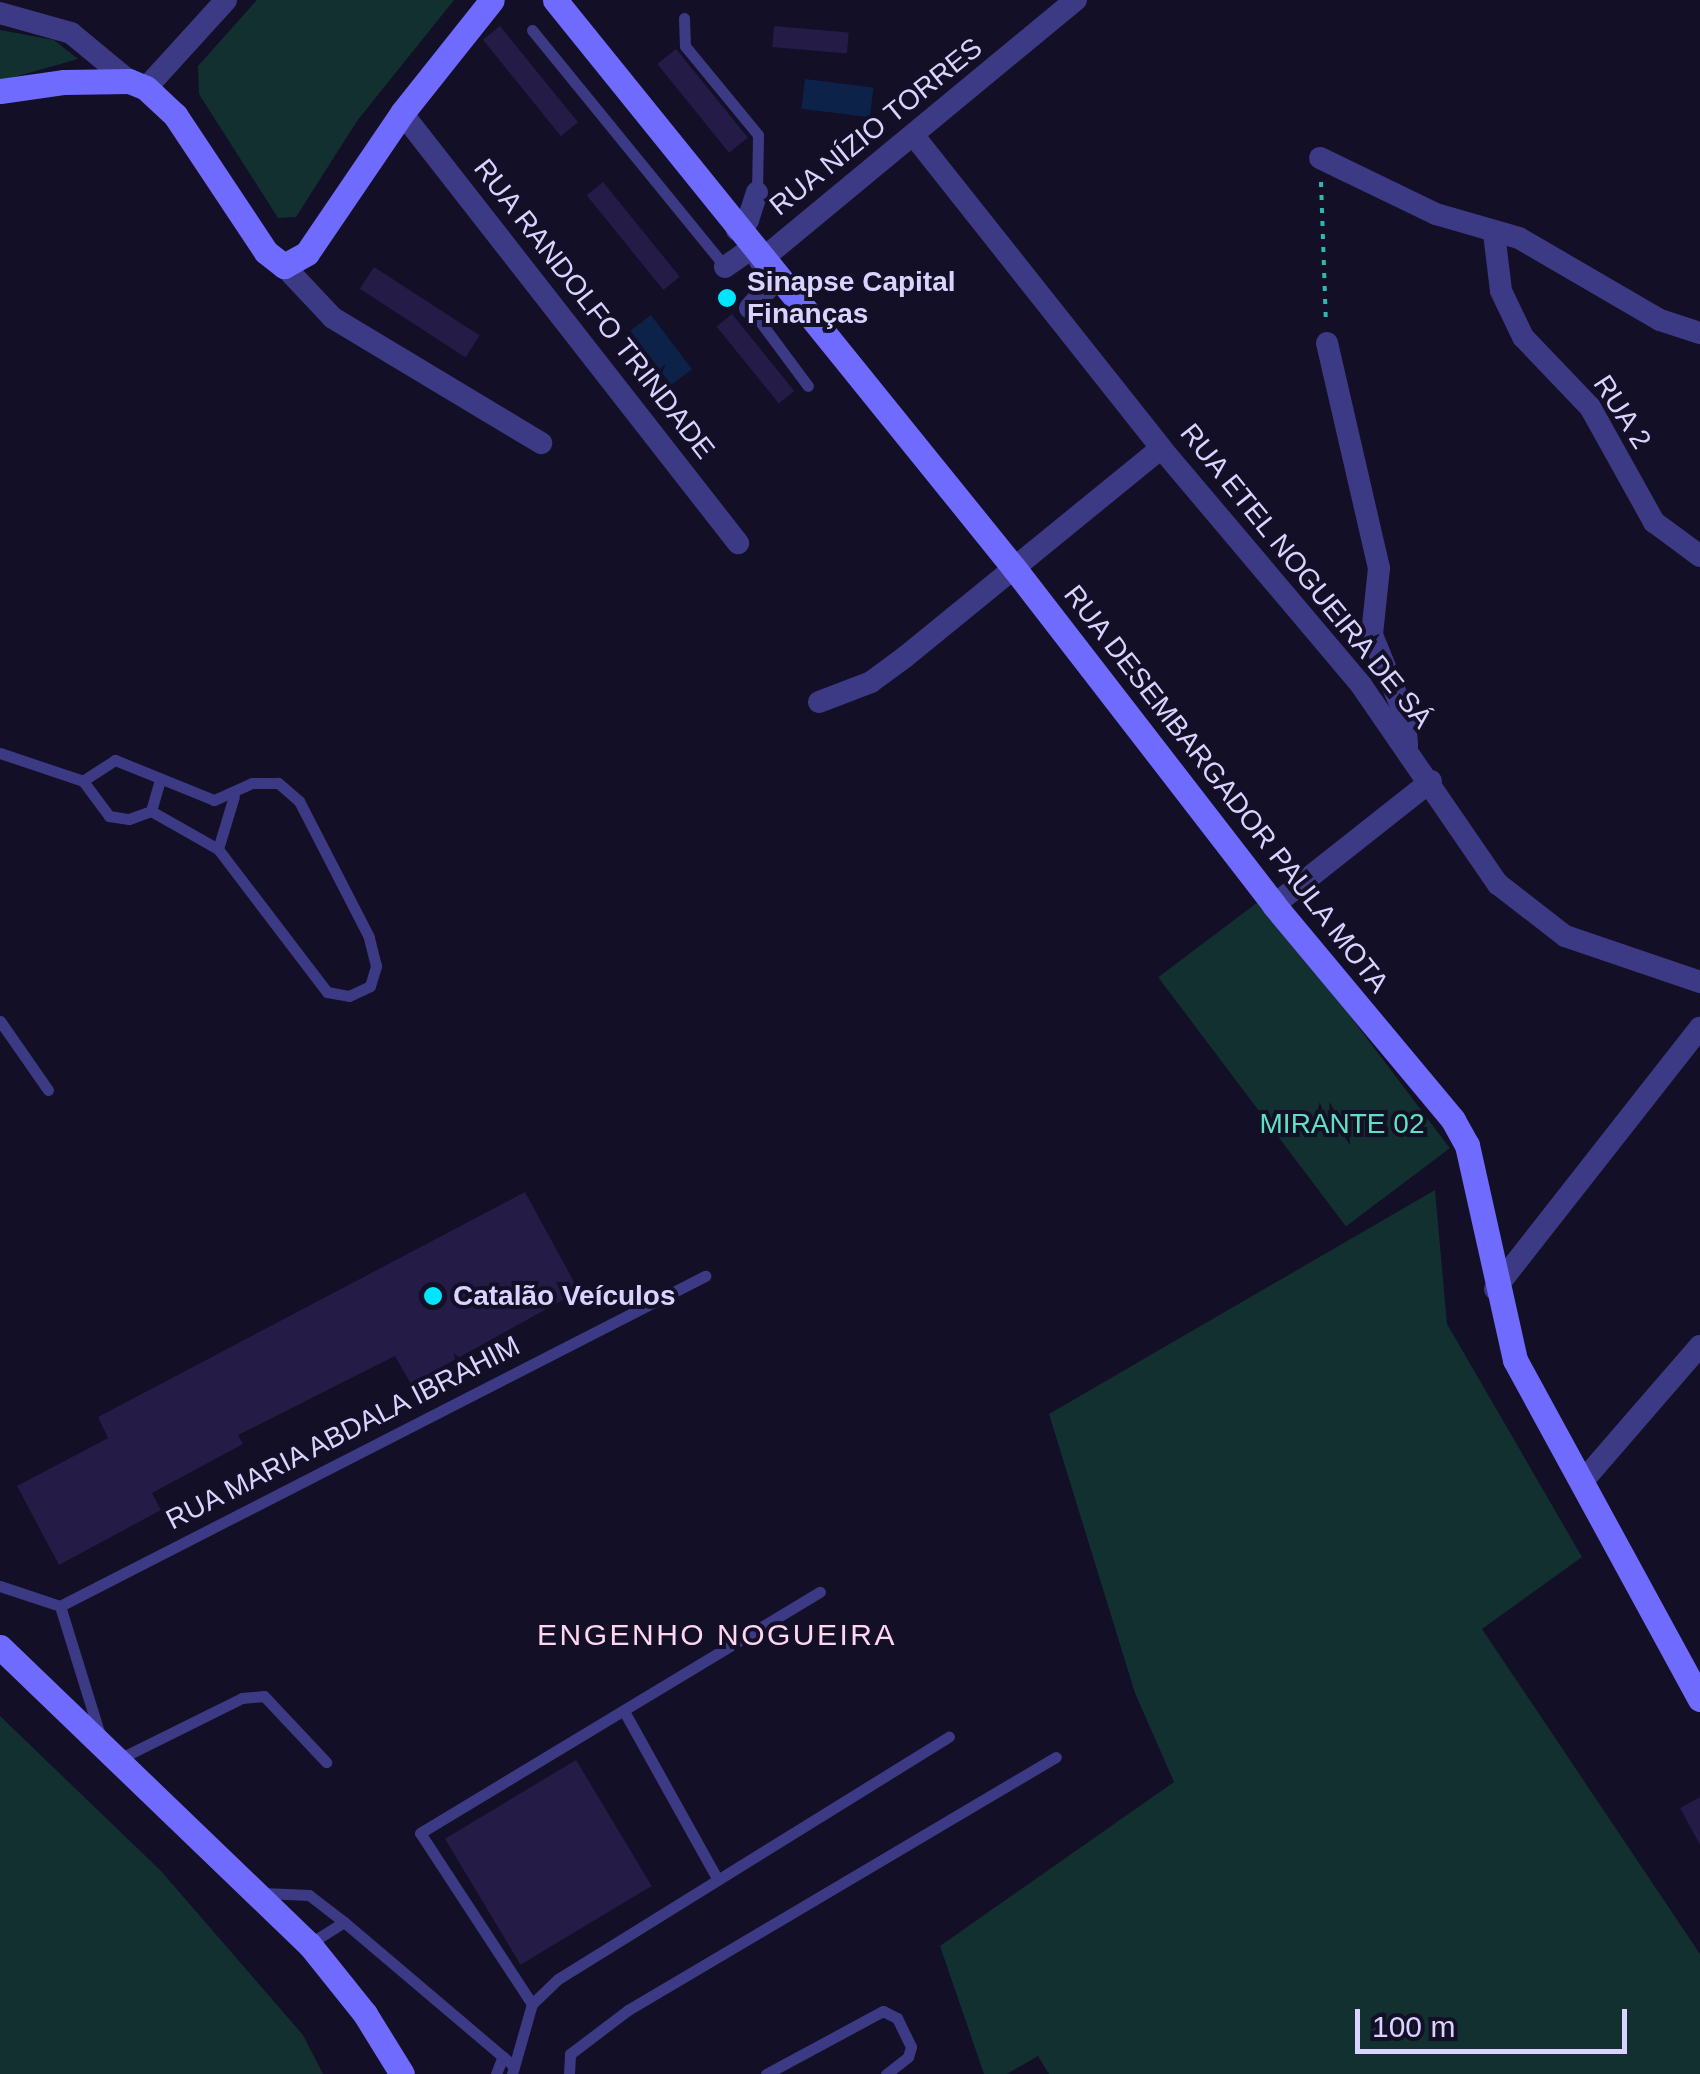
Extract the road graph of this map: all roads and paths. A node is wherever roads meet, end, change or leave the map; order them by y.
1 (226, 0) edge
2 (492, 0) edge
3 (555, 0) edge
4 (1076, 0) edge
5 (0, 13) edge
6 (684, 18) dead end
7 (532, 30) dead end
8 (138, 85) junction
9 (0, 91) edge
10 (402, 113) junction
11 (914, 136) junction
12 (1320, 158) joint
13 (757, 192) joint
14 (1494, 233) junction
15 (756, 255) junction
16 (284, 266) junction
17 (724, 267) joint
18 (750, 308) joint
19 (1700, 333) edge
20 (1327, 342) joint
21 (808, 386) dead end
22 (542, 442) dead end
23 (1161, 448) junction
24 (738, 543) dead end
25 (1700, 556) edge
26 (1014, 568) junction
27 (818, 702) dead end
28 (1407, 746) junction
29 (0, 753) edge
30 (83, 780) junction
31 (1431, 781) junction
32 (159, 782) junction
33 (234, 796) junction
34 (151, 811) junction
35 (218, 848) junction
36 (1274, 905) junction
37 (1700, 982) edge
38 (0, 1021) edge
39 (1700, 1028) edge
40 (48, 1090) dead end
41 (705, 1276) dead end
42 (1495, 1289) junction
43 (1700, 1346) edge
44 (1582, 1482) junction
45 (0, 1586) edge
46 (820, 1592) dead end
47 (60, 1606) junction
48 (0, 1647) edge
49 (1700, 1699) edge
50 (625, 1713) junction
51 (949, 1737) dead end
52 (110, 1752) junction
53 (1056, 1756) dead end
54 (326, 1762) dead end
55 (716, 1878) junction
56 (256, 1893) junction
57 (344, 1922) junction
58 (308, 1944) junction
59 (532, 2004) junction
60 (503, 2056) junction
61 (513, 2070) edge
62 (402, 2074) edge
63 (496, 2074) edge
64 (569, 2074) edge
65 (766, 2074) edge
66 (886, 2074) edge

1 - 8 street
2 - 10 street
3 - 15 street, RUA DESEMBARGADOR PAULA MOTA
4 - 11 street, RUA NÍZIO TORRES
5 - 8 street
6 - 13 lane
7 - 17 lane
8 - 9 street
8 - 16 street
10 - 16 street
10 - 24 street, RUA RANDOLFO TRINDADE
11 - 15 street, RUA NÍZIO TORRES
11 - 23 street, RUA ETEL NOGUEIRA DE SÁ
12 - 14 street
12 - 20 path
13 - 15 street
14 - 19 street
14 - 25 street, RUA 2
15 - 17 street
15 - 18 street
15 - 26 street, RUA DESEMBARGADOR PAULA MOTA
16 - 22 street
18 - 21 lane
20 - 28 street
23 - 26 street
23 - 28 street, RUA ETEL NOGUEIRA DE SÁ
26 - 27 street
26 - 36 street, RUA DESEMBARGADOR PAULA MOTA
28 - 31 street, RUA ETEL NOGUEIRA DE SÁ
29 - 30 lane
30 - 32 lane
30 - 34 lane
31 - 36 street
31 - 37 street, RUA ETEL NOGUEIRA DE SÁ
32 - 33 lane
32 - 34 lane
33 - 35 lane
33 - 35 lane
34 - 35 lane
36 - 42 street, RUA DESEMBARGADOR PAULA MOTA
38 - 40 lane
39 - 42 street
41 - 47 lane, RUA MARIA ABDALA IBRAHIM
42 - 44 street, RUA DESEMBARGADOR PAULA MOTA
43 - 44 street
44 - 49 street, RUA DESEMBARGADOR PAULA MOTA
45 - 47 lane
46 - 50 lane
47 - 52 lane
48 - 52 street
50 - 55 lane
50 - 59 lane
51 - 55 lane
52 - 54 lane
52 - 56 street
53 - 64 lane
55 - 59 lane
56 - 57 lane
56 - 58 street
57 - 58 lane
57 - 60 lane
58 - 62 street
59 - 61 lane
60 - 61 lane
60 - 63 lane
65 - 66 lane

